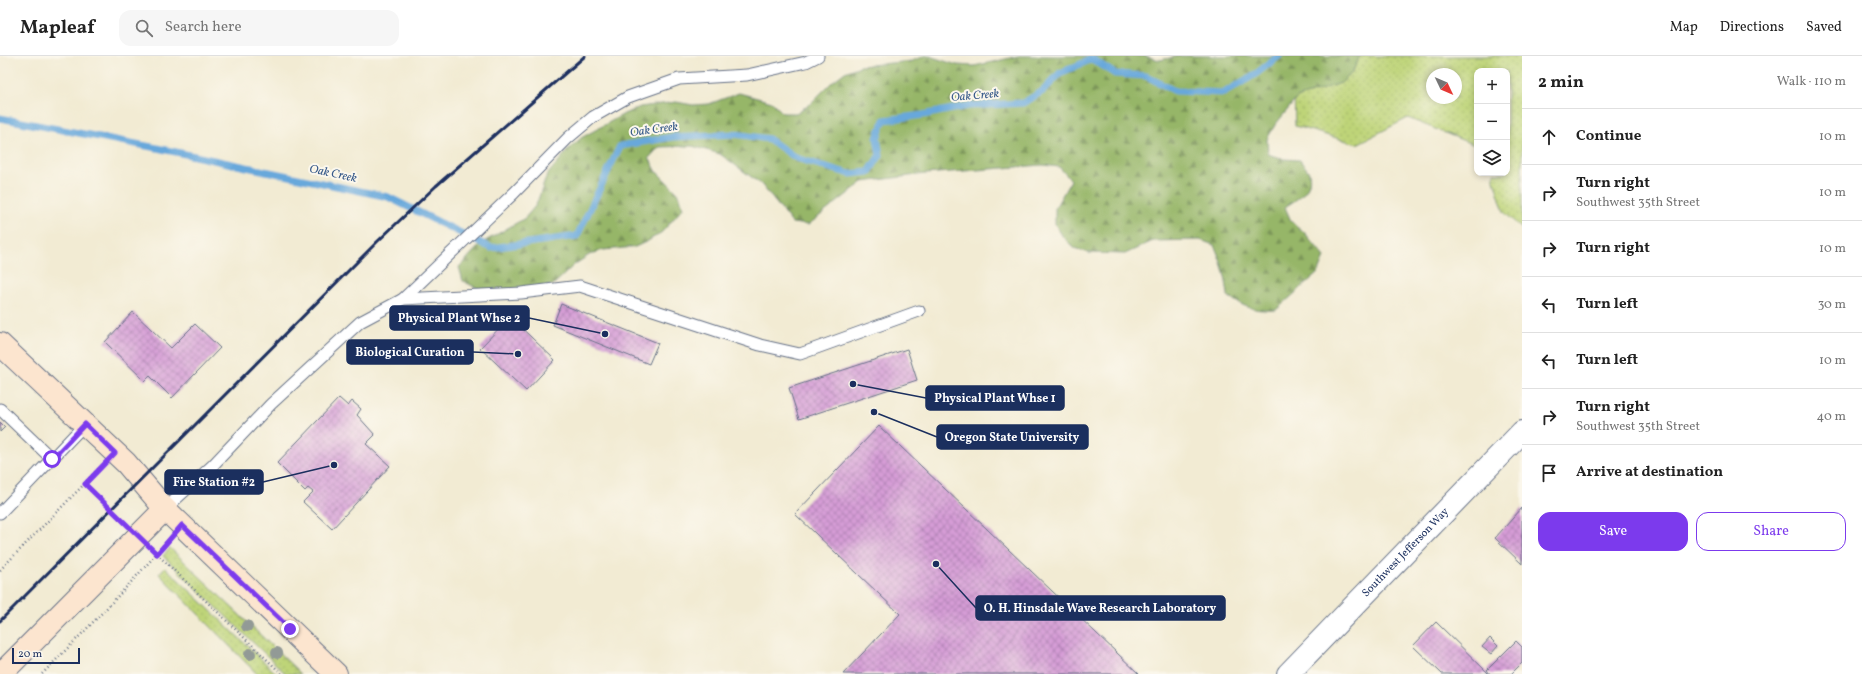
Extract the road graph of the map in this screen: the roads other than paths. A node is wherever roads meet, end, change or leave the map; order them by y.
1 (818, 56) edge
2 (403, 299) junction
3 (919, 312) dead end
4 (0, 344) edge
5 (0, 409) edge
6 (85, 424) junction
7 (1522, 432) edge
8 (52, 459) junction
9 (165, 509) junction
10 (0, 513) edge
11 (1, 674) edge
12 (336, 674) edge
13 (1288, 674) edge

1 - 2 lane
2 - 3 lane
2 - 9 lane
4 - 6 main road
5 - 8 lane
6 - 8 lane
6 - 9 main road
7 - 13 street, Southwest Jefferson Way
8 - 10 lane
9 - 11 main road
9 - 12 main road

